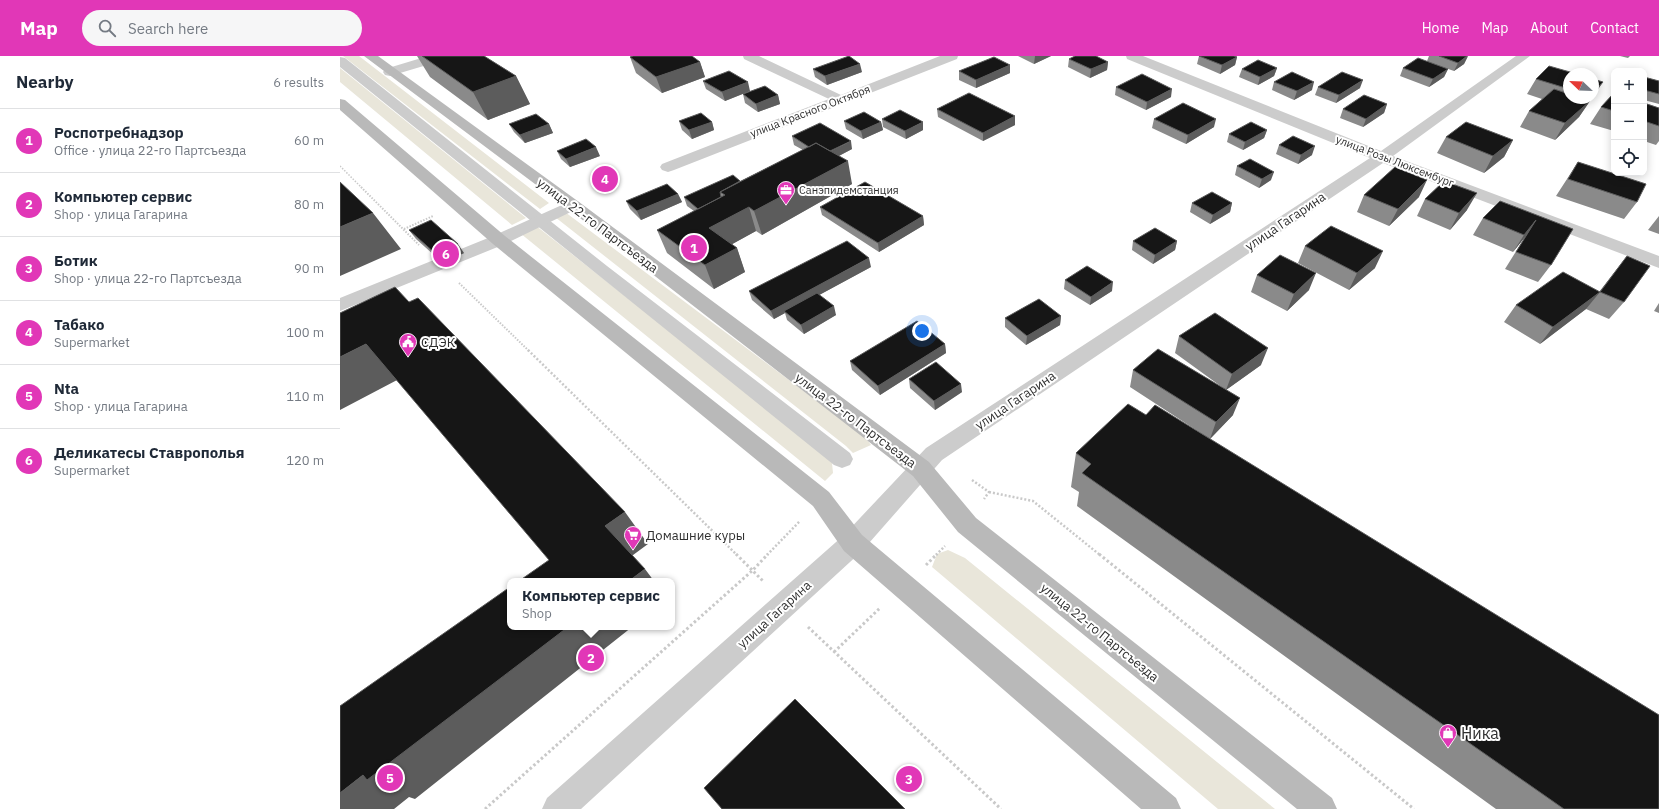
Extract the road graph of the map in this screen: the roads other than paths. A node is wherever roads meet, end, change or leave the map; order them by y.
1 (370, 56) edge
2 (442, 56) edge
3 (749, 56) edge
4 (952, 56) edge
5 (1132, 56) edge
6 (1524, 56) edge
7 (340, 61) edge
8 (390, 72) junction
9 (839, 99) junction
10 (340, 103) edge
11 (1382, 157) junction
12 (668, 167) dead end
13 (573, 205) junction
14 (539, 221) junction
15 (499, 240) junction
16 (1659, 262) edge
17 (340, 305) edge
18 (842, 459) dead end
19 (921, 469) junction
20 (853, 543) junction
21 (558, 809) edge
22 (1166, 809) edge
23 (1321, 809) edge

1 - 8 main road, улица 22-го Партсъезда
2 - 8 street
3 - 9 street
4 - 9 street, улица Красного Октября
5 - 11 street, улица Розы Люксембург
6 - 11 street, улица Гагарина
7 - 14 street
8 - 13 main road, улица 22-го Партсъезда
9 - 12 street, улица Красного Октября
10 - 15 main road
11 - 16 street, улица Розы Люксембург
11 - 19 street, улица Гагарина
13 - 14 street
13 - 19 main road, улица 22-го Партсъезда
14 - 15 street
14 - 18 street
15 - 17 street
15 - 20 main road
19 - 20 street, улица Гагарина
19 - 23 main road, улица 22-го Партсъезда
20 - 21 street, улица Гагарина
20 - 22 main road

